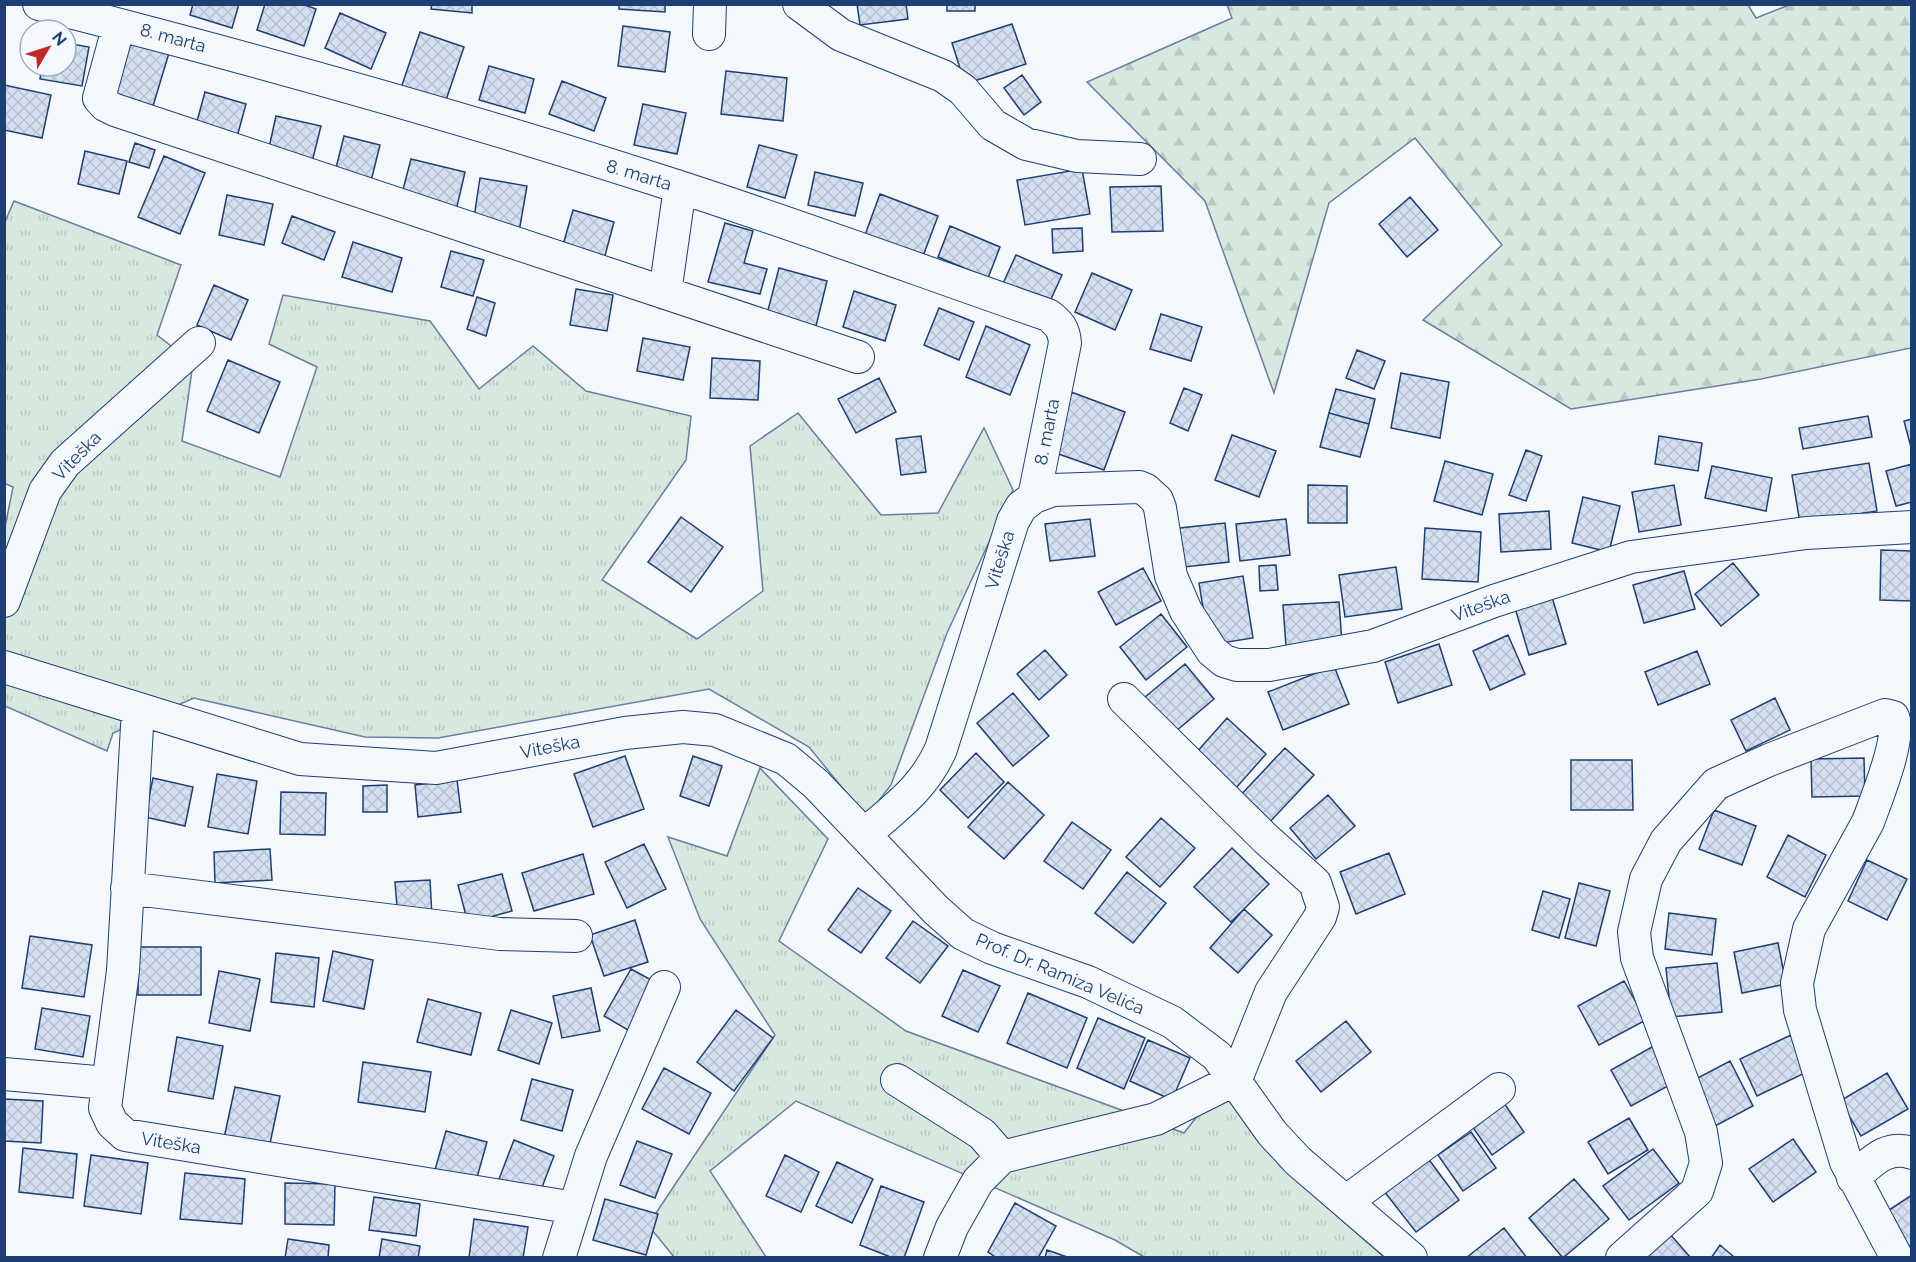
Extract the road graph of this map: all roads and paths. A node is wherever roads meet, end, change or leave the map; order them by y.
1 (39, 4) edge
2 (799, 4) edge
3 (119, 24) junction
4 (1140, 159) dead end
5 (680, 187) junction
6 (665, 293) junction
7 (199, 343) dead end
8 (858, 357) dead end
9 (1034, 497) junction
10 (1911, 527) edge
11 (4, 601) edge
12 (4, 667) edge
13 (1125, 699) dead end
14 (138, 709) junction
15 (865, 834) junction
16 (127, 888) junction
17 (576, 936) dead end
18 (664, 987) dead end
19 (4, 1074) edge
20 (897, 1080) dead end
21 (1236, 1080) junction
22 (107, 1083) junction
23 (1499, 1089) dead end
24 (1911, 1153) edge
25 (1002, 1157) junction
26 (1853, 1178) junction
27 (1347, 1201) junction
28 (575, 1208) junction
29 (559, 1257) edge
30 (940, 1257) edge
31 (1411, 1257) edge
32 (1622, 1257) edge
33 (1897, 1257) edge

1 - 3 street, 8. marta
2 - 4 street
3 - 5 street, 8. marta
3 - 6 street
5 - 6 street
5 - 9 street, 8. marta
6 - 8 street
7 - 11 street, Viteška
9 - 10 street, Viteška
9 - 15 street, Viteška
12 - 14 street, Viteška
13 - 21 street
14 - 15 street, Viteška
14 - 16 street, Viteška
15 - 21 street, Prof. Dr. Ramiza Velića
16 - 17 street
16 - 22 street, Viteška
18 - 28 street
19 - 22 street
20 - 25 street
21 - 25 street
21 - 27 street, Prof. Dr. Ramiza Velića
22 - 28 street, Viteška
23 - 27 street
24 - 26 street
25 - 30 street
26 - 32 street
26 - 33 street
27 - 31 street, Prof. Dr. Ramiza Velića
28 - 29 street

